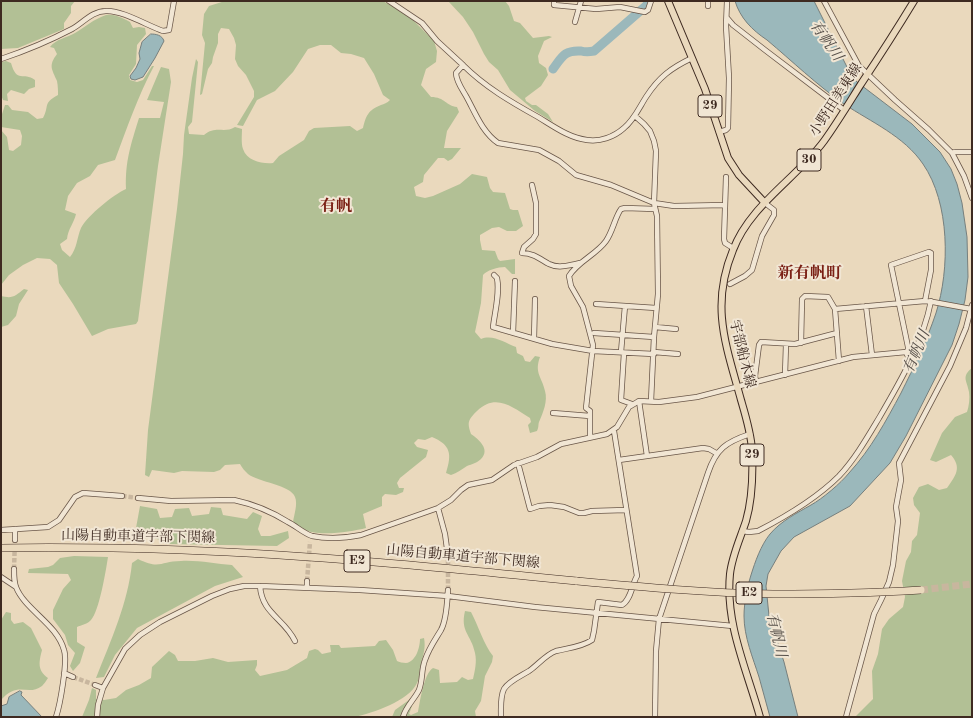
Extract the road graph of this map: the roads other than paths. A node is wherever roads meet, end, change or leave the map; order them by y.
1 (174, 1) edge
2 (389, 1) edge
3 (554, 1) edge
4 (581, 1) edge
5 (651, 1) edge
6 (668, 1) edge
7 (727, 1) edge
8 (824, 1) edge
9 (914, 1) edge
10 (579, 8) junction
11 (727, 18) junction
12 (575, 22) dead end
13 (692, 58) junction
14 (1, 59) edge
15 (463, 65) junction
16 (866, 76) junction
17 (844, 110) junction
18 (635, 116) junction
19 (719, 132) junction
20 (972, 152) edge
21 (952, 153) junction
22 (726, 177) dead end
23 (532, 185) dead end
24 (972, 198) edge
25 (765, 202) junction
26 (654, 203) junction
27 (725, 205) junction
28 (655, 209) junction
29 (733, 248) junction
30 (580, 263) junction
31 (494, 275) dead end
32 (515, 281) dead end
33 (730, 284) dead end
34 (535, 299) dead end
35 (924, 301) junction
36 (932, 301) junction
37 (899, 303) junction
38 (596, 304) dead end
39 (626, 306) junction
40 (866, 306) junction
41 (971, 307) edge
42 (656, 308) junction
43 (834, 309) junction
44 (655, 327) junction
45 (676, 328) dead end
46 (513, 333) junction
47 (594, 333) dead end
48 (837, 333) junction
49 (623, 335) junction
50 (654, 337) junction
51 (534, 339) junction
52 (801, 343) junction
53 (786, 344) junction
54 (593, 350) junction
55 (622, 352) junction
56 (906, 352) junction
57 (654, 353) junction
58 (678, 354) dead end
59 (872, 355) junction
60 (839, 361) junction
61 (910, 361) junction
62 (785, 375) junction
63 (756, 381) junction
64 (738, 387) junction
65 (639, 401) junction
66 (651, 401) junction
67 (632, 404) junction
68 (553, 413) dead end
69 (590, 416) junction
70 (614, 431) junction
71 (750, 434) junction
72 (590, 436) junction
73 (716, 453) junction
74 (647, 456) junction
75 (619, 460) junction
76 (518, 463) junction
77 (122, 496) tunnel mouth
78 (138, 498) tunnel mouth
79 (438, 508) junction
80 (626, 510) junction
81 (15, 529) junction
82 (1, 530) edge
83 (742, 531) junction
84 (311, 535) junction
85 (15, 540) tunnel mouth
86 (310, 542) tunnel mouth
87 (1, 548) edge
88 (448, 556) tunnel mouth
89 (14, 569) tunnel mouth
90 (1, 577) edge
91 (307, 581) tunnel mouth
92 (260, 586) junction
93 (16, 587) junction
94 (307, 588) junction
95 (448, 590) tunnel mouth
96 (922, 590) tunnel mouth
97 (448, 596) junction
98 (596, 613) junction
99 (659, 618) junction
100 (733, 626) junction
101 (295, 641) dead end
102 (64, 674) junction
103 (73, 677) tunnel mouth
104 (95, 684) tunnel mouth
105 (103, 688) junction
106 (56, 717) edge
107 (97, 717) edge
108 (403, 717) edge
109 (501, 717) edge
110 (656, 717) edge
111 (760, 717) edge
112 (846, 717) edge

1 - 14 street
2 - 15 street
3 - 10 street
4 - 10 street
5 - 10 street
6 - 13 main road, 29
7 - 11 street
8 - 16 street
9 - 16 main road, 小野田美東線 / 30
10 - 12 street
11 - 17 street
11 - 19 street
13 - 18 street
13 - 19 main road, 29
15 - 18 street
15 - 26 street
16 - 17 main road, 小野田美東線 / 30
16 - 21 street
17 - 25 main road, 小野田美東線 / 30
18 - 26 street
19 - 25 main road, 29
20 - 21 street
21 - 24 street
22 - 27 street
23 - 30 street
25 - 29 main road, 宇部船木線 / 29
25 - 33 street
26 - 27 street
26 - 28 street
27 - 29 street
28 - 30 street
28 - 42 street
29 - 64 main road, 宇部船木線 / 29
30 - 54 street
31 - 46 street
32 - 46 street
34 - 51 street
35 - 36 street
35 - 37 street
35 - 37 street
36 - 41 street
36 - 61 street
37 - 40 street
37 - 56 street
38 - 39 street
39 - 42 street
39 - 49 street
40 - 43 street
40 - 59 street
41 - 112 street
42 - 44 street
43 - 48 street
43 - 52 street
44 - 45 street
44 - 50 street
46 - 51 street
47 - 49 street
48 - 52 street
48 - 60 street
49 - 50 street
49 - 55 street
50 - 57 street
51 - 54 street
52 - 53 street
53 - 62 street
53 - 63 street
54 - 55 street
54 - 69 street
55 - 57 street
55 - 67 street
56 - 59 street
56 - 61 street
57 - 58 street
57 - 66 street
59 - 60 street
60 - 62 street
61 - 83 street
62 - 63 street
63 - 64 street
64 - 66 street
64 - 71 main road, 宇部船木線 / 29
65 - 66 street
65 - 67 street
65 - 74 street
67 - 70 street
68 - 69 street
69 - 72 street
70 - 72 street
70 - 75 street
71 - 73 street
71 - 83 main road, 宇部船木線 / 29
72 - 76 street
73 - 74 street
73 - 99 street
74 - 75 street
75 - 80 street
76 - 79 street
76 - 80 street
77 - 81 street
78 - 84 street
79 - 84 street
79 - 88 street
80 - 98 street
81 - 82 street
81 - 85 street
83 - 100 main road, 宇部船木線 / 29
84 - 86 street
87 - 96 highway, 山陽自動車道宇部下関線 / E2, bridge
89 - 93 street
90 - 93 street
91 - 94 street
92 - 94 street
92 - 101 street
92 - 105 street
93 - 102 street
94 - 97 street
95 - 97 street
97 - 98 street
97 - 108 street
98 - 99 street
98 - 109 street
99 - 100 street
99 - 110 street
100 - 111 main road, 宇部船木線 / 29
102 - 103 street
102 - 106 street
104 - 105 street
105 - 107 street

